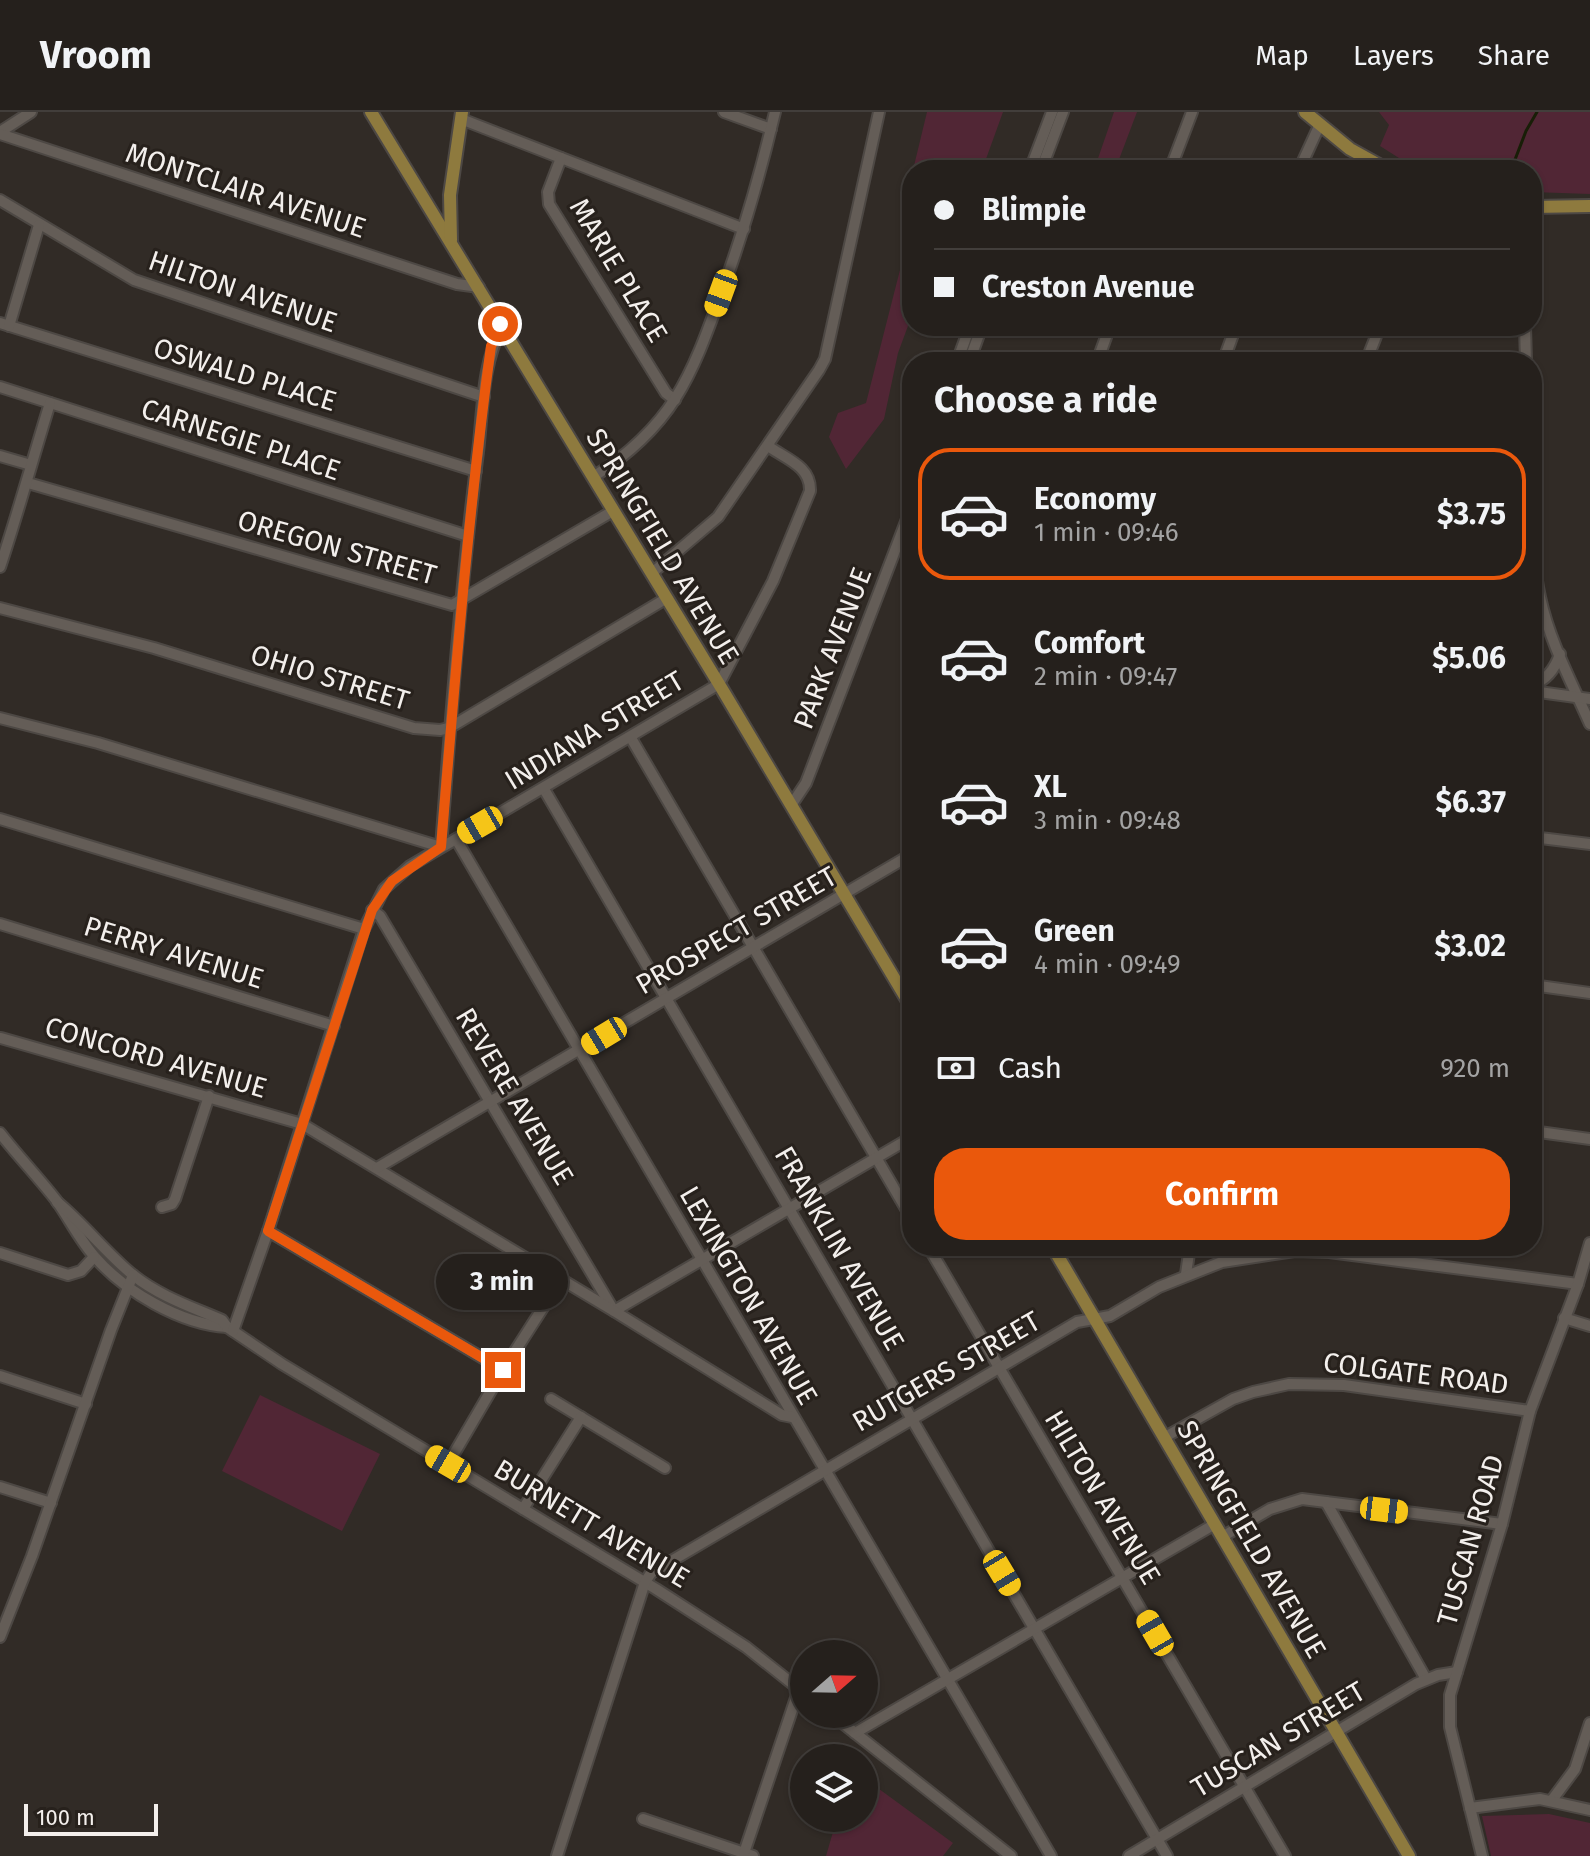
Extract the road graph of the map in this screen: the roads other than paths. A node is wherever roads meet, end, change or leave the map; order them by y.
1 (31, 112) edge
2 (371, 112) edge
3 (724, 112) edge
4 (775, 112) edge
5 (879, 112) edge
6 (1052, 112) edge
7 (1063, 112) edge
8 (1192, 112) edge
9 (1305, 112) edge
10 (462, 115) edge
11 (1320, 124) junction
12 (771, 129) junction
13 (0, 133) edge
14 (561, 158) junction
15 (1034, 160) edge
16 (1045, 160) edge
17 (1174, 160) edge
18 (1304, 160) edge
19 (1370, 160) edge
20 (0, 200) edge
21 (1590, 206) edge
22 (1542, 207) edge
23 (39, 225) junction
24 (744, 229) junction
25 (451, 240) junction
26 (479, 287) junction
27 (4, 325) edge
28 (502, 327) junction
29 (0, 387) edge
30 (484, 397) junction
31 (675, 400) junction
32 (50, 403) junction
33 (768, 446) junction
34 (0, 456) edge
35 (31, 465) junction
36 (476, 471) junction
37 (593, 477) junction
38 (28, 483) junction
39 (613, 511) junction
40 (902, 532) edge
41 (468, 536) junction
42 (0, 567) edge
43 (652, 573) junction
44 (667, 598) junction
45 (461, 602) junction
46 (1542, 605) edge
47 (0, 608) edge
48 (1560, 654) junction
49 (1542, 681) edge
50 (719, 684) junction
51 (1542, 690) edge
52 (1578, 697) junction
53 (1590, 699) edge
54 (0, 718) edge
55 (1590, 724) edge
56 (449, 728) junction
57 (631, 738) junction
58 (544, 789) junction
59 (792, 804) junction
60 (0, 819) edge
61 (1542, 838) edge
62 (456, 839) junction
63 (1590, 844) edge
64 (441, 847) junction
65 (902, 860) edge
66 (844, 896) junction
67 (372, 910) junction
68 (0, 924) edge
69 (364, 929) junction
70 (754, 948) junction
71 (1542, 986) edge
72 (902, 989) edge
73 (1590, 993) edge
74 (666, 999) junction
75 (334, 1026) junction
76 (1, 1038) edge
77 (578, 1051) junction
78 (209, 1096) junction
79 (490, 1101) junction
80 (302, 1124) junction
81 (1542, 1132) edge
82 (0, 1133) edge
83 (1590, 1139) edge
84 (902, 1143) edge
85 (876, 1157) junction
86 (377, 1168) junction
87 (57, 1202) junction
88 (902, 1202) edge
89 (162, 1207) dead end
90 (788, 1208) junction
91 (268, 1231) junction
92 (1590, 1243) edge
93 (0, 1253) edge
94 (934, 1256) edge
95 (1058, 1256) edge
96 (1189, 1256) edge
97 (1262, 1256) edge
98 (1360, 1256) edge
99 (94, 1257) junction
100 (701, 1261) junction
101 (1186, 1274) junction
102 (133, 1275) junction
103 (560, 1281) junction
104 (1578, 1284) junction
105 (127, 1287) junction
106 (614, 1311) junction
107 (1564, 1318) junction
108 (1094, 1319) junction
109 (1590, 1326) edge
110 (230, 1329) junction
111 (998, 1368) junction
112 (503, 1370) junction
113 (0, 1376) edge
114 (551, 1399) dead end
115 (86, 1404) junction
116 (1530, 1411) junction
117 (581, 1417) junction
118 (792, 1417) junction
119 (912, 1419) junction
120 (1165, 1437) junction
121 (448, 1464) junction
122 (665, 1468) dead end
123 (824, 1470) junction
124 (0, 1487) edge
125 (1326, 1502) junction
126 (51, 1503) junction
127 (523, 1509) junction
128 (1215, 1524) junction
129 (1502, 1524) junction
130 (1222, 1537) junction
131 (1122, 1577) junction
132 (645, 1582) junction
133 (1035, 1630) junction
134 (0, 1637) edge
135 (1457, 1672) junction
136 (1426, 1679) junction
137 (947, 1680) junction
138 (790, 1682) edge
139 (1590, 1723) edge
140 (790, 1728) edge
141 (849, 1728) edge
142 (855, 1733) junction
143 (1337, 1733) junction
144 (1245, 1787) junction
145 (1552, 1800) junction
146 (1470, 1808) junction
147 (1590, 1810) edge
148 (643, 1819) dead end
149 (1157, 1839) junction
150 (749, 1854) edge
151 (557, 1856) edge
152 (1011, 1856) edge
153 (1051, 1856) edge
154 (1129, 1856) edge
155 (1167, 1856) edge
156 (1285, 1856) edge
157 (1409, 1856) edge
158 (1482, 1856) edge

1 - 13 street
2 - 25 main road, SPRINGFIELD AVENUE
3 - 12 street
4 - 12 street
5 - 33 street
6 - 15 street
7 - 16 street
8 - 17 street
9 - 11 main road
10 - 14 street
10 - 25 main road
11 - 18 street
11 - 19 main road
12 - 24 street
13 - 26 street, MONTCLAIR AVENUE
14 - 24 street
14 - 31 street, MARIE PLACE
20 - 23 street, HILTON AVENUE
21 - 22 main road
23 - 27 street
23 - 30 street, HILTON AVENUE
24 - 31 street
25 - 26 main road, SPRINGFIELD AVENUE
26 - 28 main road, SPRINGFIELD AVENUE
27 - 36 street, OSWALD PLACE
28 - 30 street
28 - 37 main road, SPRINGFIELD AVENUE
29 - 32 street, CARNEGIE PLACE
30 - 36 street
31 - 37 street
32 - 35 street
32 - 41 street, CARNEGIE PLACE
33 - 43 street
33 - 50 street, INDIANA STREET
34 - 35 street
35 - 38 street
36 - 41 street
37 - 39 main road, SPRINGFIELD AVENUE
38 - 42 street
38 - 45 street, OREGON STREET
39 - 43 main road, SPRINGFIELD AVENUE
39 - 45 street, OREGON STREET
40 - 59 street, PARK AVENUE
41 - 45 street
43 - 44 main road, SPRINGFIELD AVENUE
44 - 50 main road, SPRINGFIELD AVENUE
44 - 56 street
45 - 56 street
46 - 48 street
47 - 56 street, OHIO STREET
48 - 49 street
48 - 52 street
50 - 57 street, INDIANA STREET
50 - 59 main road, SPRINGFIELD AVENUE
51 - 52 street
52 - 53 street
52 - 55 street
54 - 64 street
56 - 64 street
57 - 58 street, INDIANA STREET
57 - 70 street
58 - 62 street, INDIANA STREET
58 - 74 street, FRANKLIN AVENUE
59 - 66 main road, SPRINGFIELD AVENUE
60 - 69 street
61 - 63 street
62 - 64 street, INDIANA STREET
62 - 77 street, LEXINGTON AVENUE
64 - 67 street, INDIANA STREET
65 - 66 street, PROSPECT STREET
66 - 70 street, PROSPECT STREET
66 - 72 main road, SPRINGFIELD AVENUE
67 - 69 street, INDIANA STREET
67 - 79 street, REVERE AVENUE
68 - 75 street, PERRY AVENUE
69 - 75 street, INDIANA STREET
70 - 74 street, PROSPECT STREET
70 - 85 street
71 - 73 street
74 - 77 street, PROSPECT STREET
74 - 90 street, FRANKLIN AVENUE
75 - 80 street, INDIANA STREET
76 - 78 street, CONCORD AVENUE
77 - 79 street, PROSPECT STREET
77 - 100 street, LEXINGTON AVENUE
78 - 80 street, CONCORD AVENUE
78 - 89 street
79 - 86 street, PROSPECT STREET
79 - 106 street, REVERE AVENUE
80 - 86 street, CONCORD AVENUE
80 - 91 street, INDIANA STREET
81 - 83 street
82 - 87 street
84 - 85 street
85 - 88 street
85 - 90 street
86 - 103 street, CONCORD AVENUE
87 - 99 street, BURNETT AVENUE
87 - 102 street, BURNETT AVENUE
90 - 100 street
90 - 119 street, FRANKLIN AVENUE
91 - 110 street, INDIANA STREET
91 - 112 street
92 - 104 street, TUSCAN ROAD
93 - 99 street
94 - 111 street, HILTON AVENUE
95 - 108 main road, SPRINGFIELD AVENUE
96 - 101 street
97 - 101 street, RUTGERS STREET
98 - 104 street, RUTGERS STREET
99 - 105 street, BURNETT AVENUE
100 - 106 street
100 - 118 street, LEXINGTON AVENUE
101 - 108 street, RUTGERS STREET
102 - 105 street
102 - 110 street, BURNETT AVENUE
103 - 106 street, CONCORD AVENUE
103 - 112 street
104 - 107 street, TUSCAN ROAD
105 - 110 street, BURNETT AVENUE
105 - 115 street
106 - 118 street, CONCORD AVENUE
107 - 109 street
107 - 116 street, TUSCAN ROAD
108 - 111 street, RUTGERS STREET
108 - 120 main road, SPRINGFIELD AVENUE
110 - 121 street, BURNETT AVENUE
111 - 119 street, RUTGERS STREET
111 - 131 street, HILTON AVENUE
112 - 121 street
113 - 115 street
114 - 117 street
115 - 126 street
116 - 120 street, COLGATE ROAD
116 - 129 street, TUSCAN ROAD
117 - 122 street
117 - 127 street
118 - 123 street, LEXINGTON AVENUE
119 - 123 street, RUTGERS STREET
119 - 133 street, FRANKLIN AVENUE
120 - 128 main road, SPRINGFIELD AVENUE
121 - 127 street, BURNETT AVENUE
123 - 132 street, RUTGERS STREET
123 - 137 street, LEXINGTON AVENUE
124 - 126 street
125 - 129 street
125 - 130 street
125 - 136 street
126 - 134 street
127 - 132 street, BURNETT AVENUE
128 - 130 main road, SPRINGFIELD AVENUE
128 - 131 street
129 - 135 street, TUSCAN ROAD
130 - 143 main road, SPRINGFIELD AVENUE
131 - 133 street
131 - 144 street, HILTON AVENUE
132 - 138 street, BURNETT AVENUE
132 - 151 street
133 - 137 street
133 - 149 street, FRANKLIN AVENUE
135 - 136 street, TUSCAN STREET
135 - 146 street, TUSCAN ROAD
136 - 143 street, TUSCAN STREET
137 - 142 street
137 - 153 street, LEXINGTON AVENUE
139 - 145 street
140 - 150 street
141 - 142 street
142 - 152 street
143 - 144 street, TUSCAN STREET
143 - 157 main road, SPRINGFIELD AVENUE
144 - 149 street, TUSCAN STREET
144 - 156 street, HILTON AVENUE
145 - 146 street
145 - 147 street
146 - 158 street, TUSCAN ROAD
148 - 150 street
149 - 154 street, TUSCAN STREET
149 - 155 street, FRANKLIN AVENUE

